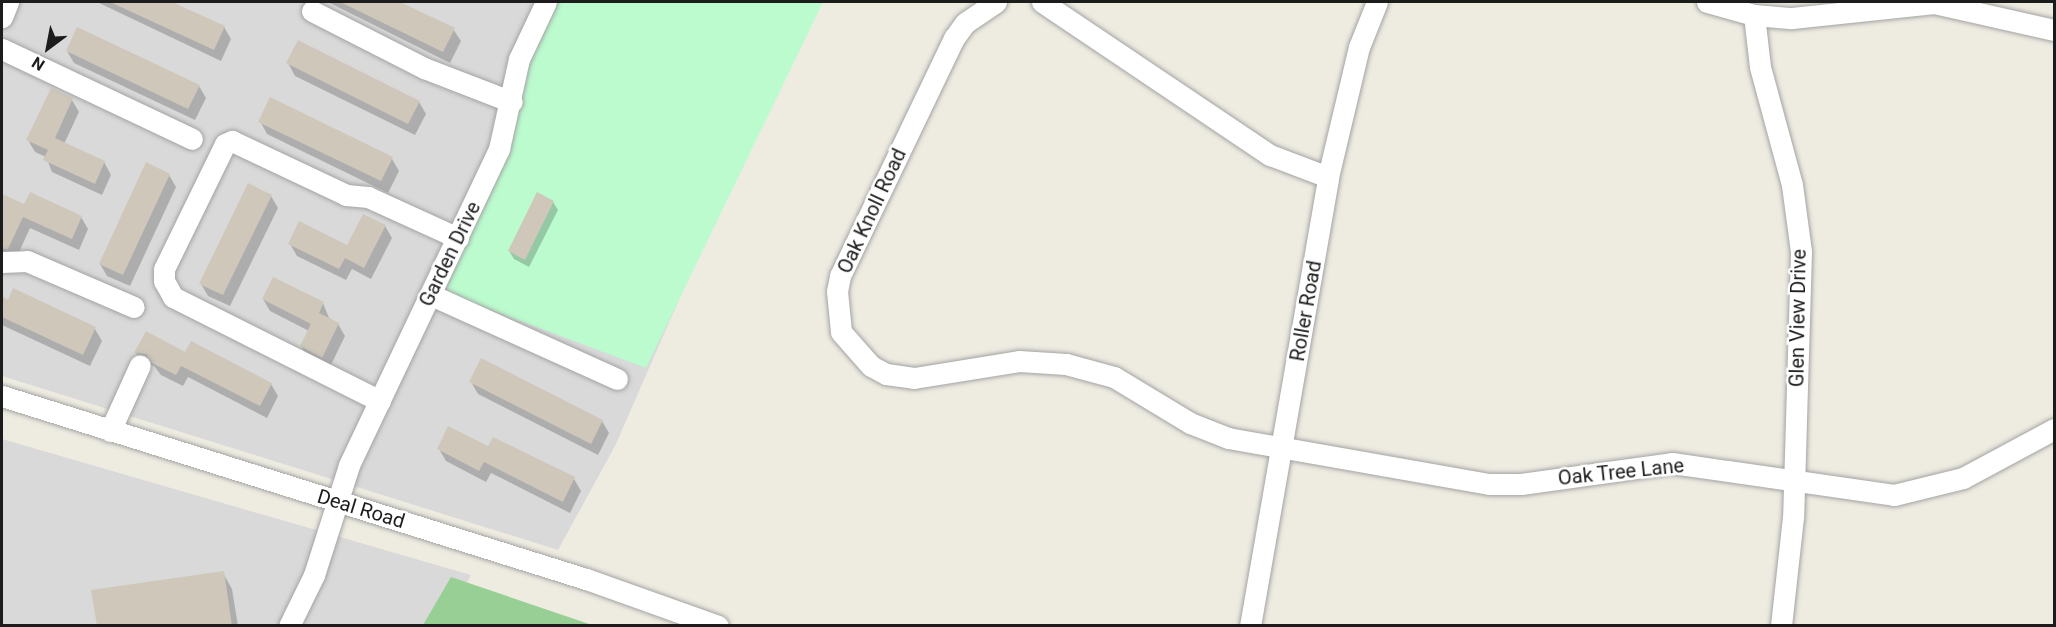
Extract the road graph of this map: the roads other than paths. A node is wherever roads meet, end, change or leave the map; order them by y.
1 (8, 2) edge
2 (546, 2) edge
3 (996, 2) edge
4 (1042, 2) edge
5 (1377, 2) edge
6 (1707, 2) edge
7 (312, 11) dead end
8 (1754, 15) junction
9 (2, 17) edge
10 (2055, 30) edge
11 (2, 49) edge
12 (512, 102) junction
13 (192, 138) dead end
14 (1328, 177) junction
15 (458, 238) junction
16 (2, 262) edge
17 (431, 295) junction
18 (134, 307) dead end
19 (140, 365) dead end
20 (616, 379) dead end
21 (2, 396) edge
22 (380, 401) junction
23 (2055, 429) edge
24 (110, 430) junction
25 (1281, 448) junction
26 (1794, 482) junction
27 (337, 501) junction
28 (289, 626) edge
29 (718, 626) edge
30 (1250, 626) edge
31 (1782, 626) edge

1 - 9 street
2 - 12 street, Garden Drive
3 - 25 street, Oak Knoll Road
4 - 14 street
5 - 14 street, Roller Road
6 - 8 street
7 - 12 street
8 - 10 street
8 - 26 street, Glen View Drive
11 - 13 street
12 - 15 street, Garden Drive
14 - 25 street, Roller Road
15 - 17 street, Garden Drive
15 - 22 street
16 - 18 street
17 - 20 street
17 - 22 street, Garden Drive
19 - 24 street
21 - 24 street, Deal Road
22 - 27 street, Garden Drive
23 - 26 street, Oak Tree Lane
24 - 27 street, Deal Road
25 - 26 street, Oak Tree Lane
25 - 30 street, Roller Road
26 - 31 street, Glen View Drive
27 - 28 street, Garden Drive
27 - 29 street, Deal Road

